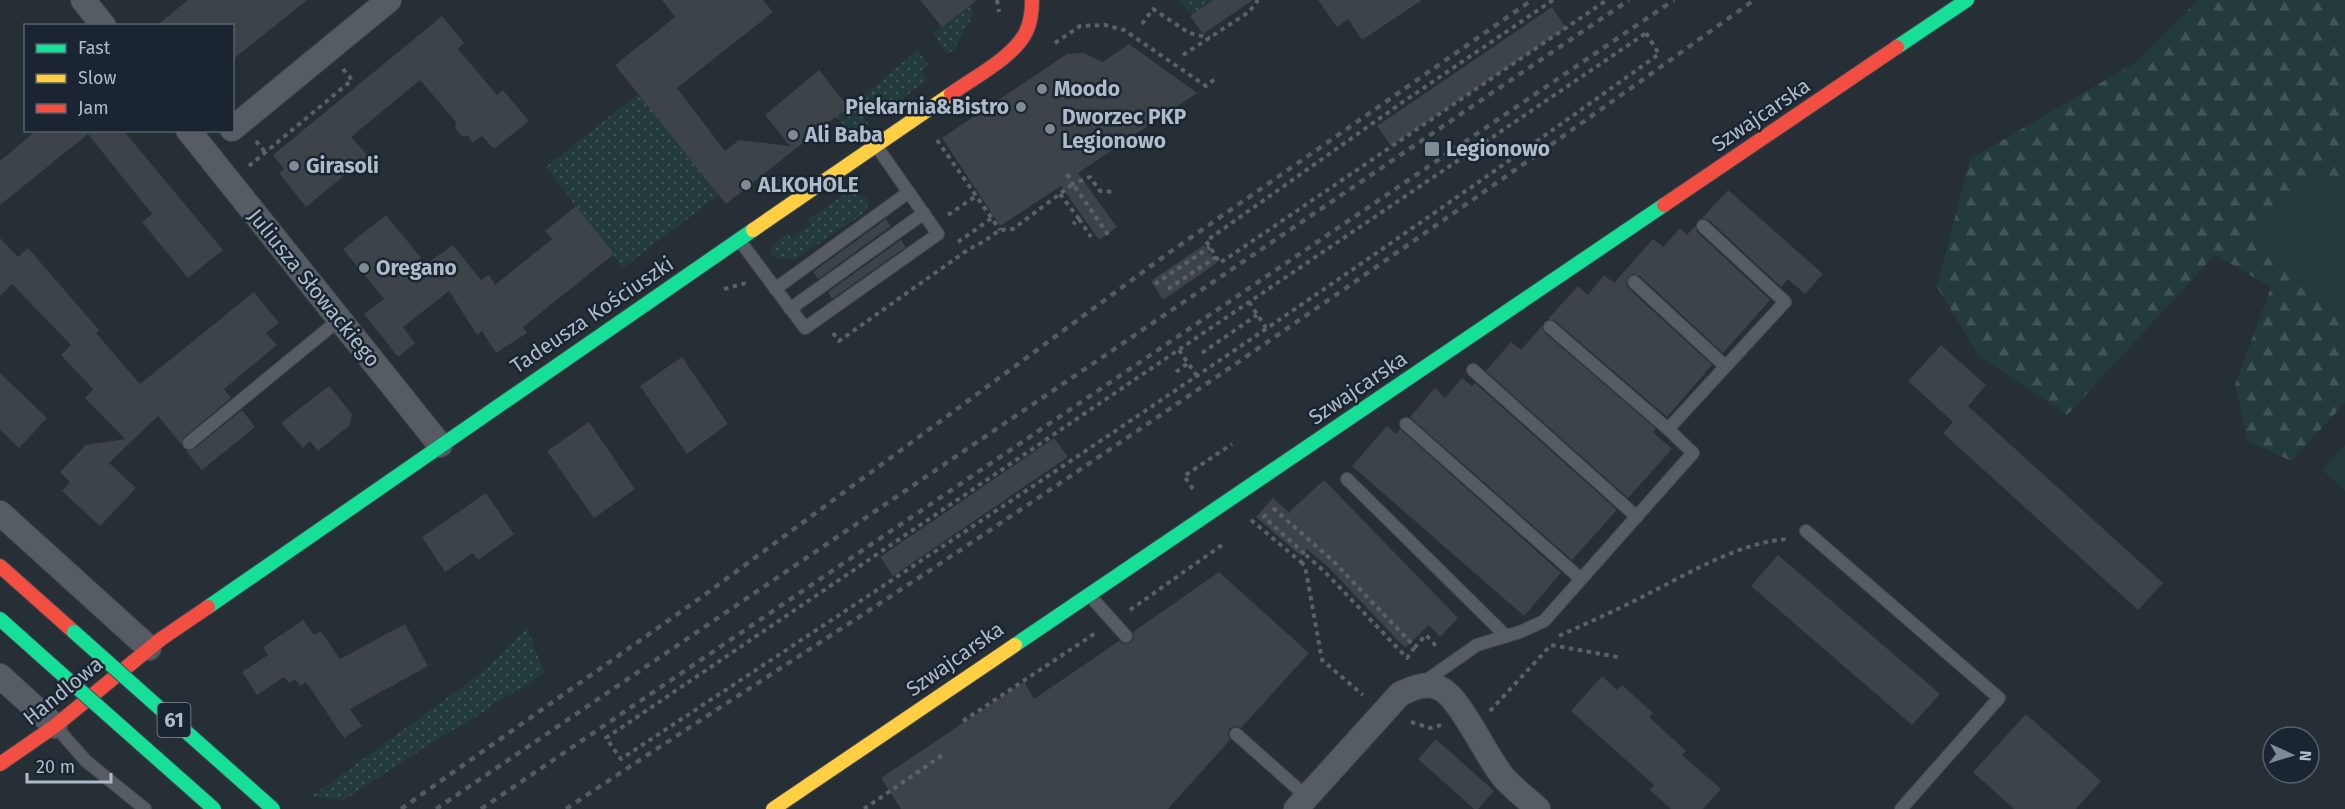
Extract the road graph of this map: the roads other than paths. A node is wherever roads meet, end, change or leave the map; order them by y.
1 (83, 0) edge
2 (389, 0) edge
3 (1032, 0) edge
4 (1967, 0) edge
5 (102, 24) edge
6 (234, 128) edge
7 (190, 132) edge
8 (229, 132) edge
9 (876, 145) junction
10 (205, 151) junction
11 (909, 192) junction
12 (924, 213) junction
13 (1703, 226) dead end
14 (739, 240) junction
15 (1634, 282) dead end
16 (772, 284) junction
17 (790, 309) junction
18 (340, 319) junction
19 (1550, 327) dead end
20 (1725, 366) junction
21 (1473, 370) dead end
22 (1406, 424) dead end
23 (1668, 429) junction
24 (189, 443) dead end
25 (440, 445) junction
26 (1347, 479) dead end
27 (0, 513) edge
28 (1637, 517) junction
29 (1806, 531) dead end
30 (0, 566) edge
31 (1581, 579) junction
32 (1089, 594) junction
33 (0, 619) edge
34 (1504, 635) junction
35 (1126, 636) dead end
36 (149, 648) junction
37 (0, 676) edge
38 (1420, 685) junction
39 (55, 726) junction
40 (1236, 734) dead end
41 (0, 765) edge
42 (1302, 803) edge
43 (145, 809) edge
44 (214, 809) edge
45 (273, 809) edge
46 (773, 809) edge
47 (1538, 809) edge
48 (1901, 809) edge

1 - 5 street
2 - 6 street
3 - 9 street, Tadeusza Kościuszki
4 - 32 street, Szwajcarska
7 - 10 street, Juliusza Słowackiego
8 - 10 street
9 - 11 lane
9 - 14 street, Tadeusza Kościuszki
10 - 18 street, Juliusza Słowackiego
11 - 12 lane
11 - 16 lane
12 - 17 lane
12 - 17 lane
13 - 20 lane
14 - 16 lane
14 - 25 street, Tadeusza Kościuszki
15 - 20 lane
16 - 17 lane
18 - 24 lane
18 - 25 street, Juliusza Słowackiego
19 - 23 lane
20 - 23 lane
21 - 28 lane
22 - 31 lane
23 - 28 lane
25 - 36 street, Tadeusza Kościuszki
26 - 34 lane
27 - 36 street
28 - 31 lane
29 - 48 lane
30 - 45 street, 61, bridge
31 - 34 lane
32 - 35 lane
32 - 46 street, Szwajcarska
33 - 44 street, 61, bridge
34 - 38 lane
36 - 39 street, Handlowa
37 - 39 street
38 - 42 street
38 - 47 street
39 - 41 street, Handlowa
39 - 43 lane
40 - 42 lane

